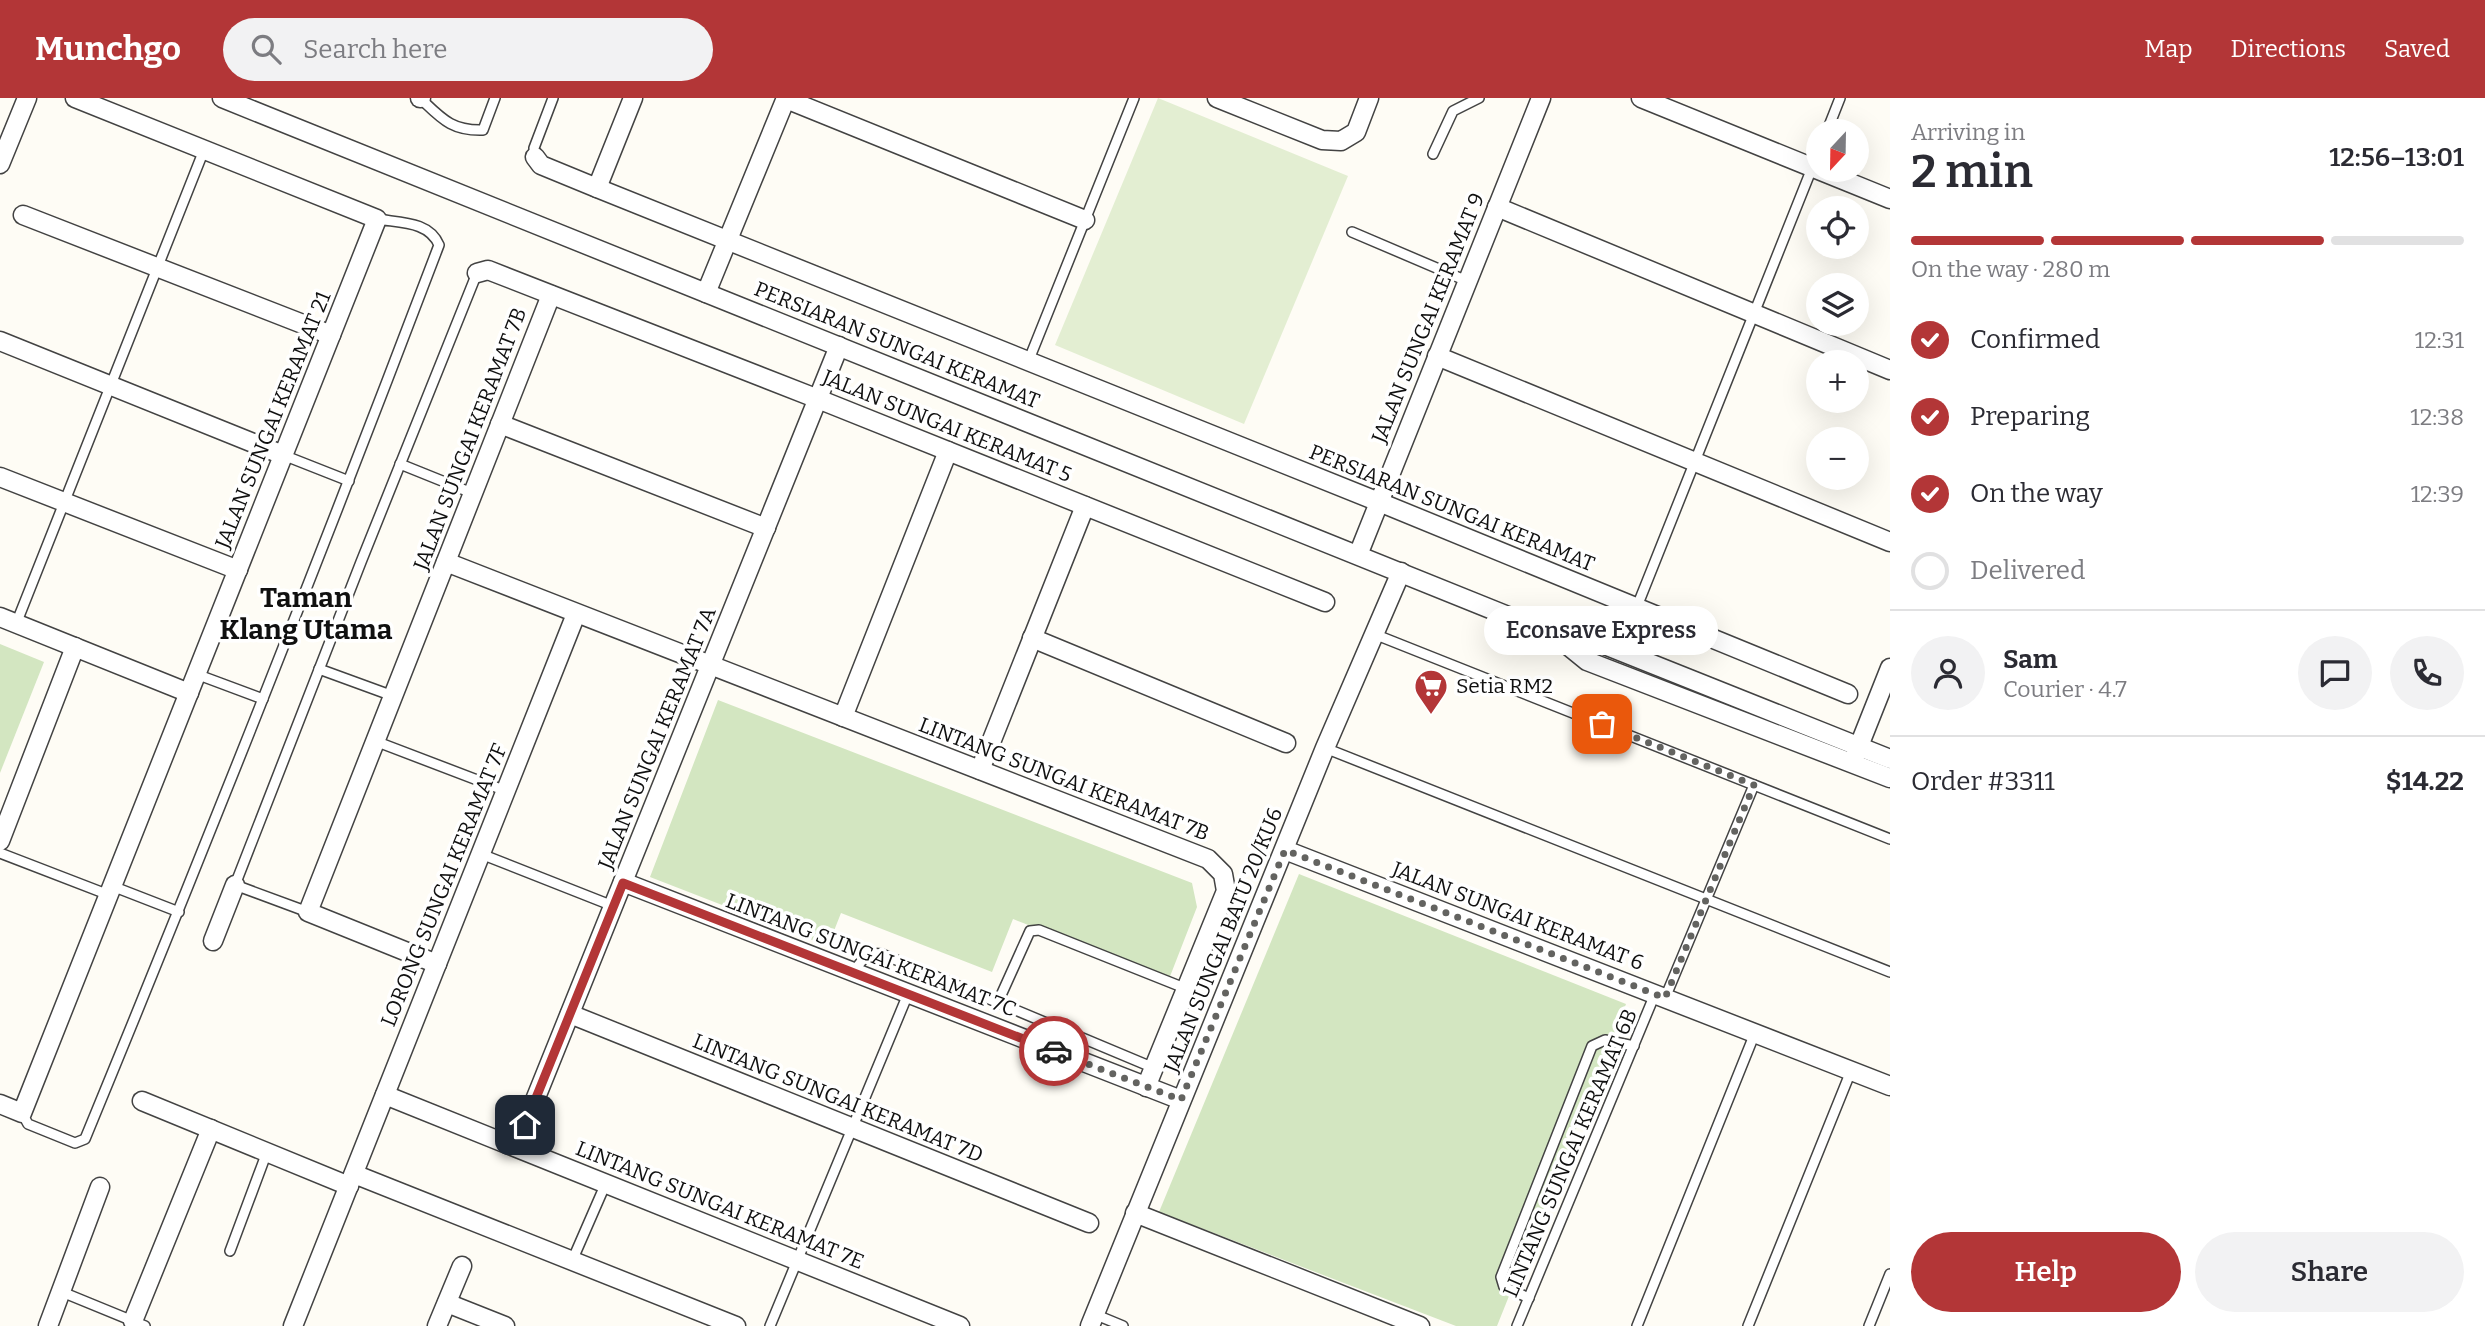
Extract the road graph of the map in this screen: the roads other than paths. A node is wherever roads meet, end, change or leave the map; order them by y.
1 (27, 98) edge
2 (75, 98) edge
3 (222, 98) edge
4 (421, 98) edge
5 (495, 98) edge
6 (554, 98) edge
7 (633, 98) edge
8 (1135, 98) edge
9 (1217, 98) edge
10 (1369, 98) edge
11 (1479, 98) edge
12 (1541, 98) edge
13 (1641, 98) edge
14 (1840, 98) edge
15 (786, 99) edge
16 (1832, 119) edge
17 (204, 150) junction
18 (1433, 154) dead end
19 (535, 157) joint
20 (1806, 157) edge
21 (0, 164) edge
22 (1806, 182) edge
23 (1857, 182) edge
24 (597, 188) junction
25 (1890, 199) edge
26 (1497, 207) junction
27 (23, 215) dead end
28 (377, 219) junction
29 (1085, 220) junction
30 (1352, 232) dead end
31 (727, 241) junction
32 (158, 268) junction
33 (477, 273) joint
34 (1467, 281) junction
35 (706, 293) junction
36 (551, 295) junction
37 (1754, 313) junction
38 (331, 335) junction
39 (0, 341) edge
40 (839, 346) junction
41 (1437, 356) junction
42 (1028, 362) junction
43 (1890, 370) edge
44 (111, 386) junction
45 (818, 399) junction
46 (500, 424) junction
47 (948, 451) junction
48 (284, 455) junction
49 (1694, 461) junction
50 (400, 464) junction
51 (0, 477) edge
52 (349, 481) junction
53 (472, 493) junction
54 (65, 502) junction
55 (1379, 502) junction
56 (1085, 506) junction
57 (766, 528) junction
58 (1890, 542) edge
59 (1358, 555) junction
60 (446, 562) junction
61 (238, 570) junction
62 (1401, 572) junction
63 (1325, 603) dead end
64 (1636, 609) junction
65 (576, 614) junction
66 (8, 621) edge
67 (1374, 634) junction
68 (1032, 638) junction
69 (75, 647) junction
70 (710, 666) junction
71 (1890, 668) edge
72 (319, 669) junction
73 (196, 674) junction
74 (189, 693) junction
75 (1848, 694) dead end
76 (393, 696) junction
77 (263, 699) junction
78 (843, 717) junction
79 (375, 741) junction
80 (1286, 743) dead end
81 (1325, 748) junction
82 (1856, 754) junction
83 (1890, 759) edge
84 (980, 770) junction
85 (1890, 778) edge
86 (1754, 785) junction
87 (506, 791) junction
88 (1890, 839) edge
89 (0, 841) edge
90 (1285, 850) junction
91 (0, 853) edge
92 (481, 855) junction
93 (623, 883) junction
94 (235, 885) junction
95 (111, 890) junction
96 (1707, 899) junction
97 (613, 906) junction
98 (179, 912) junction
99 (308, 912) junction
100 (213, 941) dead end
101 (437, 964) junction
102 (853, 972) junction
103 (1890, 972) edge
104 (1187, 989) junction
105 (908, 994) junction
106 (1660, 996) junction
107 (998, 1003) junction
108 (570, 1014) junction
109 (1755, 1033) junction
110 (1633, 1046) junction
111 (1154, 1068) junction
112 (1851, 1071) junction
113 (1890, 1086) edge
114 (1146, 1087) junction
115 (385, 1095) junction
116 (1181, 1100) junction
117 (142, 1101) dead end
118 (0, 1104) edge
119 (22, 1113) junction
120 (852, 1128) junction
121 (211, 1129) junction
122 (516, 1147) junction
123 (267, 1152) junction
124 (351, 1180) junction
125 (606, 1183) junction
126 (100, 1187) dead end
127 (1135, 1213) junction
128 (1089, 1223) dead end
129 (230, 1251) dead end
130 (572, 1261) junction
131 (797, 1261) junction
132 (462, 1266) dead end
133 (1890, 1274) edge
134 (62, 1292) junction
135 (1529, 1298) junction
136 (447, 1303) junction
137 (1092, 1320) edge
138 (139, 1323) edge
139 (48, 1326) edge
140 (293, 1326) edge
141 (437, 1326) edge
142 (505, 1326) edge
143 (736, 1326) edge
144 (770, 1326) edge
145 (960, 1326) edge
146 (1123, 1326) edge
147 (1420, 1326) edge
148 (1517, 1326) edge
149 (1637, 1326) edge
150 (1748, 1326) edge
151 (1869, 1326) edge

1 - 21 street
2 - 17 street
3 - 35 street, PERSIARAN SUNGAI KERAMAT
4 - 5 lane
6 - 19 lane
7 - 24 street
8 - 29 lane
9 - 10 street
11 - 18 lane
12 - 26 street, JALAN SUNGAI KERAMAT 9
13 - 20 street
14 - 16 lane
15 - 29 street
15 - 31 street
17 - 28 street
17 - 32 lane
19 - 24 street, PERSIARAN SUNGAI KERAMAT
22 - 37 lane
23 - 25 street
24 - 31 street, PERSIARAN SUNGAI KERAMAT
26 - 34 street, JALAN SUNGAI KERAMAT 9
26 - 37 street
27 - 32 street
28 - 38 street, JALAN SUNGAI KERAMAT 21
28 - 52 lane
29 - 42 lane
30 - 34 lane
31 - 35 street
31 - 42 street, PERSIARAN SUNGAI KERAMAT
32 - 38 street
32 - 44 lane
33 - 36 street, JALAN SUNGAI KERAMAT 5
33 - 50 lane
34 - 41 street, JALAN SUNGAI KERAMAT 9
35 - 40 street, PERSIARAN SUNGAI KERAMAT
36 - 45 street, JALAN SUNGAI KERAMAT 5
36 - 46 street, JALAN SUNGAI KERAMAT 7B
37 - 43 street
37 - 49 lane
38 - 48 street, JALAN SUNGAI KERAMAT 21
39 - 44 street
40 - 45 street, JALAN SUNGAI KERAMAT 7A
40 - 59 street, PERSIARAN SUNGAI KERAMAT
41 - 49 street
41 - 55 street, JALAN SUNGAI KERAMAT 9
42 - 55 street, PERSIARAN SUNGAI KERAMAT
44 - 48 street
44 - 54 lane
45 - 47 street, JALAN SUNGAI KERAMAT 5
45 - 57 street, JALAN SUNGAI KERAMAT 7A
46 - 53 street, JALAN SUNGAI KERAMAT 7B
46 - 57 street
47 - 56 street, JALAN SUNGAI KERAMAT 5
47 - 78 street
48 - 52 lane
48 - 61 street, JALAN SUNGAI KERAMAT 21
49 - 58 street
49 - 64 lane
50 - 53 lane
50 - 72 lane
51 - 54 street
52 - 77 lane
53 - 60 street, JALAN SUNGAI KERAMAT 7B
54 - 61 street
54 - 66 lane
55 - 59 street, JALAN SUNGAI KERAMAT 9
55 - 64 street, PERSIARAN SUNGAI KERAMAT
56 - 63 street, JALAN SUNGAI KERAMAT 5
56 - 68 street
57 - 70 street, JALAN SUNGAI KERAMAT 7A
59 - 62 street, PERSIARAN SUNGAI KERAMAT
60 - 65 street, LINTANG SUNGAI KERAMAT 7B
60 - 76 street, JALAN SUNGAI KERAMAT 7B
61 - 73 street, JALAN SUNGAI KERAMAT 21
62 - 67 street, JALAN SUNGAI BATU 20/KU6
62 - 82 street, PERSIARAN SUNGAI KERAMAT
64 - 75 street, PERSIARAN SUNGAI KERAMAT
65 - 70 street, LINTANG SUNGAI KERAMAT 7B
65 - 87 street, LORONG SUNGAI KERAMAT 7F
66 - 69 street
67 - 81 street, JALAN SUNGAI BATU 20/KU6
67 - 86 lane
68 - 80 street
68 - 84 street
69 - 74 street
69 - 89 street
70 - 78 street, LINTANG SUNGAI KERAMAT 7B
70 - 93 street, JALAN SUNGAI KERAMAT 7A
71 - 82 street
72 - 76 lane
72 - 94 lane
73 - 74 street, JALAN SUNGAI KERAMAT 21
73 - 77 lane
74 - 95 street, JALAN SUNGAI KERAMAT 21
76 - 79 street, JALAN SUNGAI KERAMAT 7B
77 - 98 lane
78 - 84 street, LINTANG SUNGAI KERAMAT 7B
79 - 87 lane
79 - 99 street, JALAN SUNGAI KERAMAT 7B
81 - 90 street, JALAN SUNGAI BATU 20/KU6
81 - 96 lane
82 - 83 street, PERSIARAN SUNGAI KERAMAT
82 - 85 street, PERSIARAN SUNGAI KERAMAT
84 - 104 street, LINTANG SUNGAI KERAMAT 7B
86 - 88 lane
86 - 96 lane, LINTANG SUNGAI KERAMAT 6B
87 - 92 street, LORONG SUNGAI KERAMAT 7F
90 - 106 street, JALAN SUNGAI KERAMAT 6
90 - 116 street, JALAN SUNGAI BATU 20/KU6
91 - 95 lane
92 - 97 lane
92 - 101 street, LORONG SUNGAI KERAMAT 7F
93 - 97 street, JALAN SUNGAI KERAMAT 7A
93 - 102 street, LINTANG SUNGAI KERAMAT 7C
94 - 99 lane
94 - 100 street
95 - 98 lane
95 - 119 street, JALAN SUNGAI KERAMAT 21
96 - 103 lane
96 - 106 lane, LINTANG SUNGAI KERAMAT 6B
97 - 108 street, JALAN SUNGAI KERAMAT 7A
98 - 119 lane
99 - 101 street
101 - 115 street, LORONG SUNGAI KERAMAT 7F
102 - 105 street, LINTANG SUNGAI KERAMAT 7C
102 - 107 lane
104 - 107 lane
104 - 111 street, LINTANG SUNGAI KERAMAT 7B
105 - 114 street, LINTANG SUNGAI KERAMAT 7C
105 - 120 lane
106 - 109 street, JALAN SUNGAI KERAMAT 6
106 - 110 lane, LINTANG SUNGAI KERAMAT 6B
107 - 111 lane
108 - 120 street, LINTANG SUNGAI KERAMAT 7D
108 - 122 street, JALAN SUNGAI KERAMAT 7A
109 - 112 street, JALAN SUNGAI KERAMAT 6
109 - 149 lane
110 - 135 lane, LINTANG SUNGAI KERAMAT 6B
110 - 135 lane
111 - 114 street, LINTANG SUNGAI KERAMAT 7B
112 - 113 street, JALAN SUNGAI KERAMAT 6
112 - 150 lane
114 - 116 street, LINTANG SUNGAI KERAMAT 7C
115 - 122 street, LINTANG SUNGAI KERAMAT 7E
115 - 124 street, LORONG SUNGAI KERAMAT 7F
116 - 127 street, JALAN SUNGAI BATU 20/KU6
117 - 121 street
118 - 119 street
120 - 128 street, LINTANG SUNGAI KERAMAT 7D
120 - 131 lane
121 - 123 street
121 - 138 street
122 - 125 street, LINTANG SUNGAI KERAMAT 7E
123 - 124 street
123 - 129 lane
124 - 130 street
124 - 140 street, LORONG SUNGAI KERAMAT 7F
125 - 130 lane
125 - 131 street, LINTANG SUNGAI KERAMAT 7E
126 - 134 street
127 - 137 street, JALAN SUNGAI BATU 20/KU6
127 - 147 street
130 - 143 street
131 - 144 lane
131 - 145 street, LINTANG SUNGAI KERAMAT 7E
132 - 136 street
133 - 151 lane
134 - 138 lane
134 - 139 street
135 - 148 lane, LINTANG SUNGAI KERAMAT 6B
136 - 141 street
136 - 142 street
137 - 146 lane

